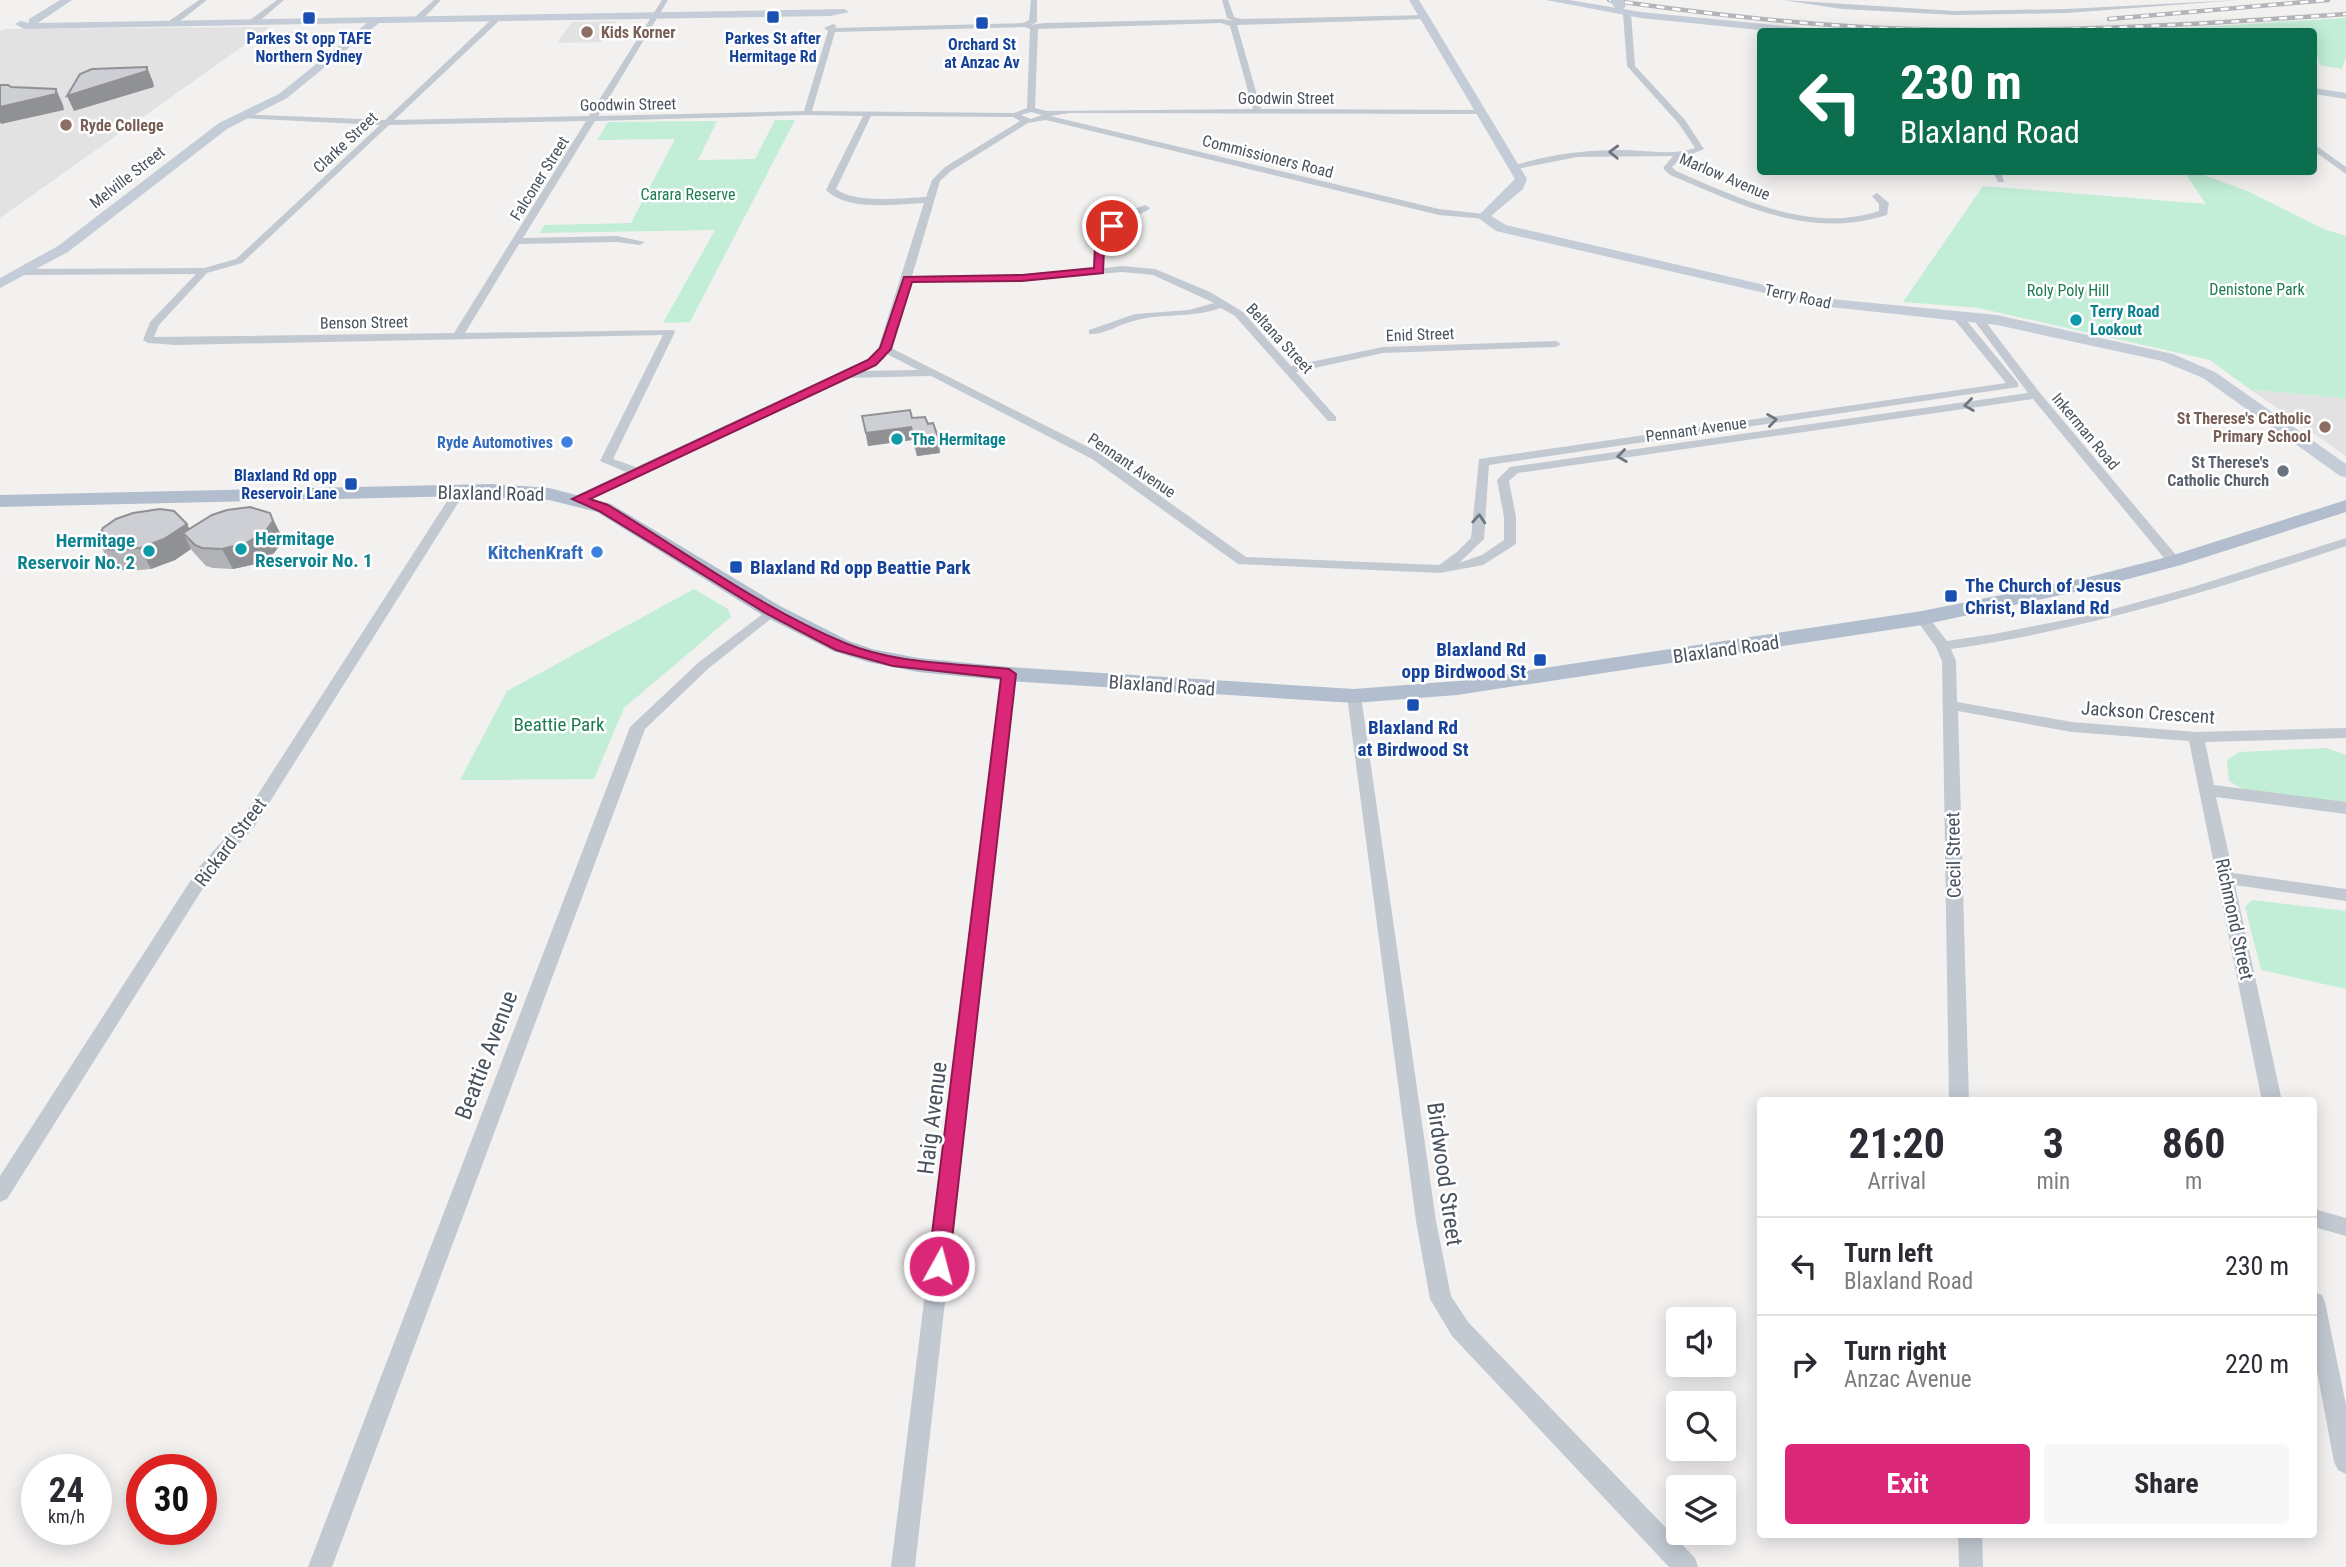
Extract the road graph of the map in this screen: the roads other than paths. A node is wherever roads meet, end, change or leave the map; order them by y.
1 (67, 0) edge
2 (204, 0) edge
3 (281, 0) edge
4 (438, 0) edge
5 (665, 0) edge
6 (1034, 0) edge
7 (1225, 0) edge
8 (1414, 0) edge
9 (1551, 0) edge
10 (1786, 0) edge
11 (2237, 0) edge
12 (1621, 6) edge
13 (655, 16) junction
14 (1424, 17) junction
15 (836, 18) edge
16 (497, 19) junction
17 (417, 20) junction
18 (378, 21) junction
19 (1222, 21) joint
20 (1235, 21) junction
21 (34, 22) junction
22 (253, 22) junction
23 (172, 23) junction
24 (5, 25) dead end
25 (1033, 25) junction
26 (1044, 25) joint
27 (1787, 28) edge
28 (2317, 91) edge
29 (2346, 96) edge
30 (1031, 110) junction
31 (1092, 111) junction
32 (1258, 112) junction
33 (1480, 112) junction
34 (807, 113) junction
35 (868, 114) junction
36 (1046, 115) junction
37 (241, 116) junction
38 (1021, 118) junction
39 (592, 119) junction
40 (388, 122) junction
41 (1067, 122) junction
42 (2317, 149) edge
43 (1682, 154) junction
44 (1515, 168) junction
45 (2346, 171) edge
46 (1877, 196) dead end
47 (931, 200) junction
48 (1145, 208) dead end
49 (1484, 217) junction
50 (516, 242) junction
51 (640, 242) dead end
52 (204, 271) junction
53 (1099, 271) junction
54 (23, 272) junction
55 (908, 279) junction
56 (0, 284) edge
57 (1222, 304) junction
58 (1958, 317) junction
59 (1978, 319) junction
60 (1093, 331) dead end
61 (458, 335) junction
62 (1556, 344) dead end
63 (885, 349) junction
64 (1288, 370) junction
65 (933, 373) junction
66 (844, 375) junction
67 (2036, 395) junction
68 (1332, 419) dead end
69 (637, 472) junction
70 (2346, 472) edge
71 (459, 492) junction
72 (579, 499) junction
73 (0, 500) edge
74 (2346, 506) edge
75 (2346, 542) edge
76 (2174, 561) junction
77 (1440, 569) junction
78 (772, 611) junction
79 (1922, 618) junction
80 (1943, 646) junction
81 (1009, 674) junction
82 (1354, 696) junction
83 (1950, 705) junction
84 (2346, 733) edge
85 (2196, 737) junction
86 (2208, 790) junction
87 (2346, 808) edge
88 (2227, 878) junction
89 (2346, 895) edge
90 (1959, 1097) edge
91 (2271, 1097) edge
92 (0, 1192) edge
93 (2317, 1219) edge
94 (2346, 1227) edge
95 (2317, 1317) edge
96 (2346, 1462) edge
97 (1970, 1538) edge
98 (320, 1567) edge
99 (903, 1567) edge
100 (1686, 1567) edge
101 (1971, 1567) edge

1 - 21 street
2 - 23 street
3 - 22 street
4 - 17 street
5 - 13 street, Falconer Street
6 - 25 street
7 - 20 street
8 - 14 street
9 - 12 street
10 - 11 street
12 - 27 street
12 - 43 street, Marlow Avenue
13 - 15 street
13 - 16 street
13 - 39 street, Falconer Street
14 - 20 street
14 - 33 street
15 - 25 street
15 - 34 street
16 - 17 street
16 - 40 street, Clarke Street
17 - 18 street
18 - 22 street
18 - 37 street, Melville Street
19 - 20 street
19 - 26 street
20 - 32 street
21 - 23 street
21 - 24 street
22 - 23 street
25 - 26 street
25 - 30 street
28 - 29 street
30 - 36 street
30 - 38 street
31 - 32 street, Goodwin Street
31 - 36 street, Goodwin Street
31 - 41 street, Goodwin Street
32 - 33 street, Goodwin Street
33 - 44 street
34 - 35 street, Goodwin Street
34 - 39 street, Goodwin Street
35 - 38 street, Goodwin Street
35 - 47 street
36 - 38 street
36 - 41 street, Commissioners Road
37 - 40 street, Goodwin Street
37 - 54 street, Melville Street
38 - 47 street
39 - 40 street, Goodwin Street
39 - 50 street, Falconer Street
40 - 52 street, Clarke Street
41 - 49 street, Commissioners Road
42 - 45 street
43 -> 44 street
43 - 46 street, Marlow Avenue
44 - 49 street
47 - 55 street
48 - 53 street
49 - 58 street, Terry Road
50 - 51 street
50 - 61 street, Falconer Street
52 - 54 street, Clarke Street
52 - 61 street, Benson Street
53 - 55 street, Beltana Street
53 - 57 street, Beltana Street
54 - 56 street, Melville Street
55 - 63 street
57 - 60 street
57 - 64 street, Beltana Street
58 - 59 street, Terry Road
77 -> 58 street, Pennant Avenue
59 - 67 street, Inkerman Road
59 - 70 street, Terry Road
61 - 69 street, Benson Street
62 - 64 street, Enid Street
63 - 65 street, Pennant Avenue
63 - 66 street
64 - 68 street, Beltana Street
65 - 66 street, Pennant Avenue
65 - 77 street, Pennant Avenue
66 - 69 street
67 - 76 street, Inkerman Road
67 -> 77 street, Pennant Avenue
69 - 72 street
71 - 72 main road, Blaxland Road
71 - 73 main road, Blaxland Road
71 - 92 street, Rickard Street
72 - 78 main road, Blaxland Road
74 - 76 main road, Blaxland Road
75 - 80 street
76 - 79 main road, Blaxland Road
78 - 81 main road, Blaxland Road
78 - 98 street, Beattie Avenue
79 - 80 street, Cecil Street
79 - 82 main road, Blaxland Road
80 - 83 street, Cecil Street
81 - 82 main road, Blaxland Road
81 - 99 street, Haig Avenue
82 - 100 street, Birdwood Street
83 - 85 street, Jackson Crescent
83 - 90 street, Cecil Street
84 - 85 street, Jackson Crescent
85 - 86 street, Richmond Street
86 - 87 street
86 - 88 street, Richmond Street
88 - 89 street
88 - 91 street, Richmond Street
93 - 94 street
95 - 96 street
97 - 101 street

